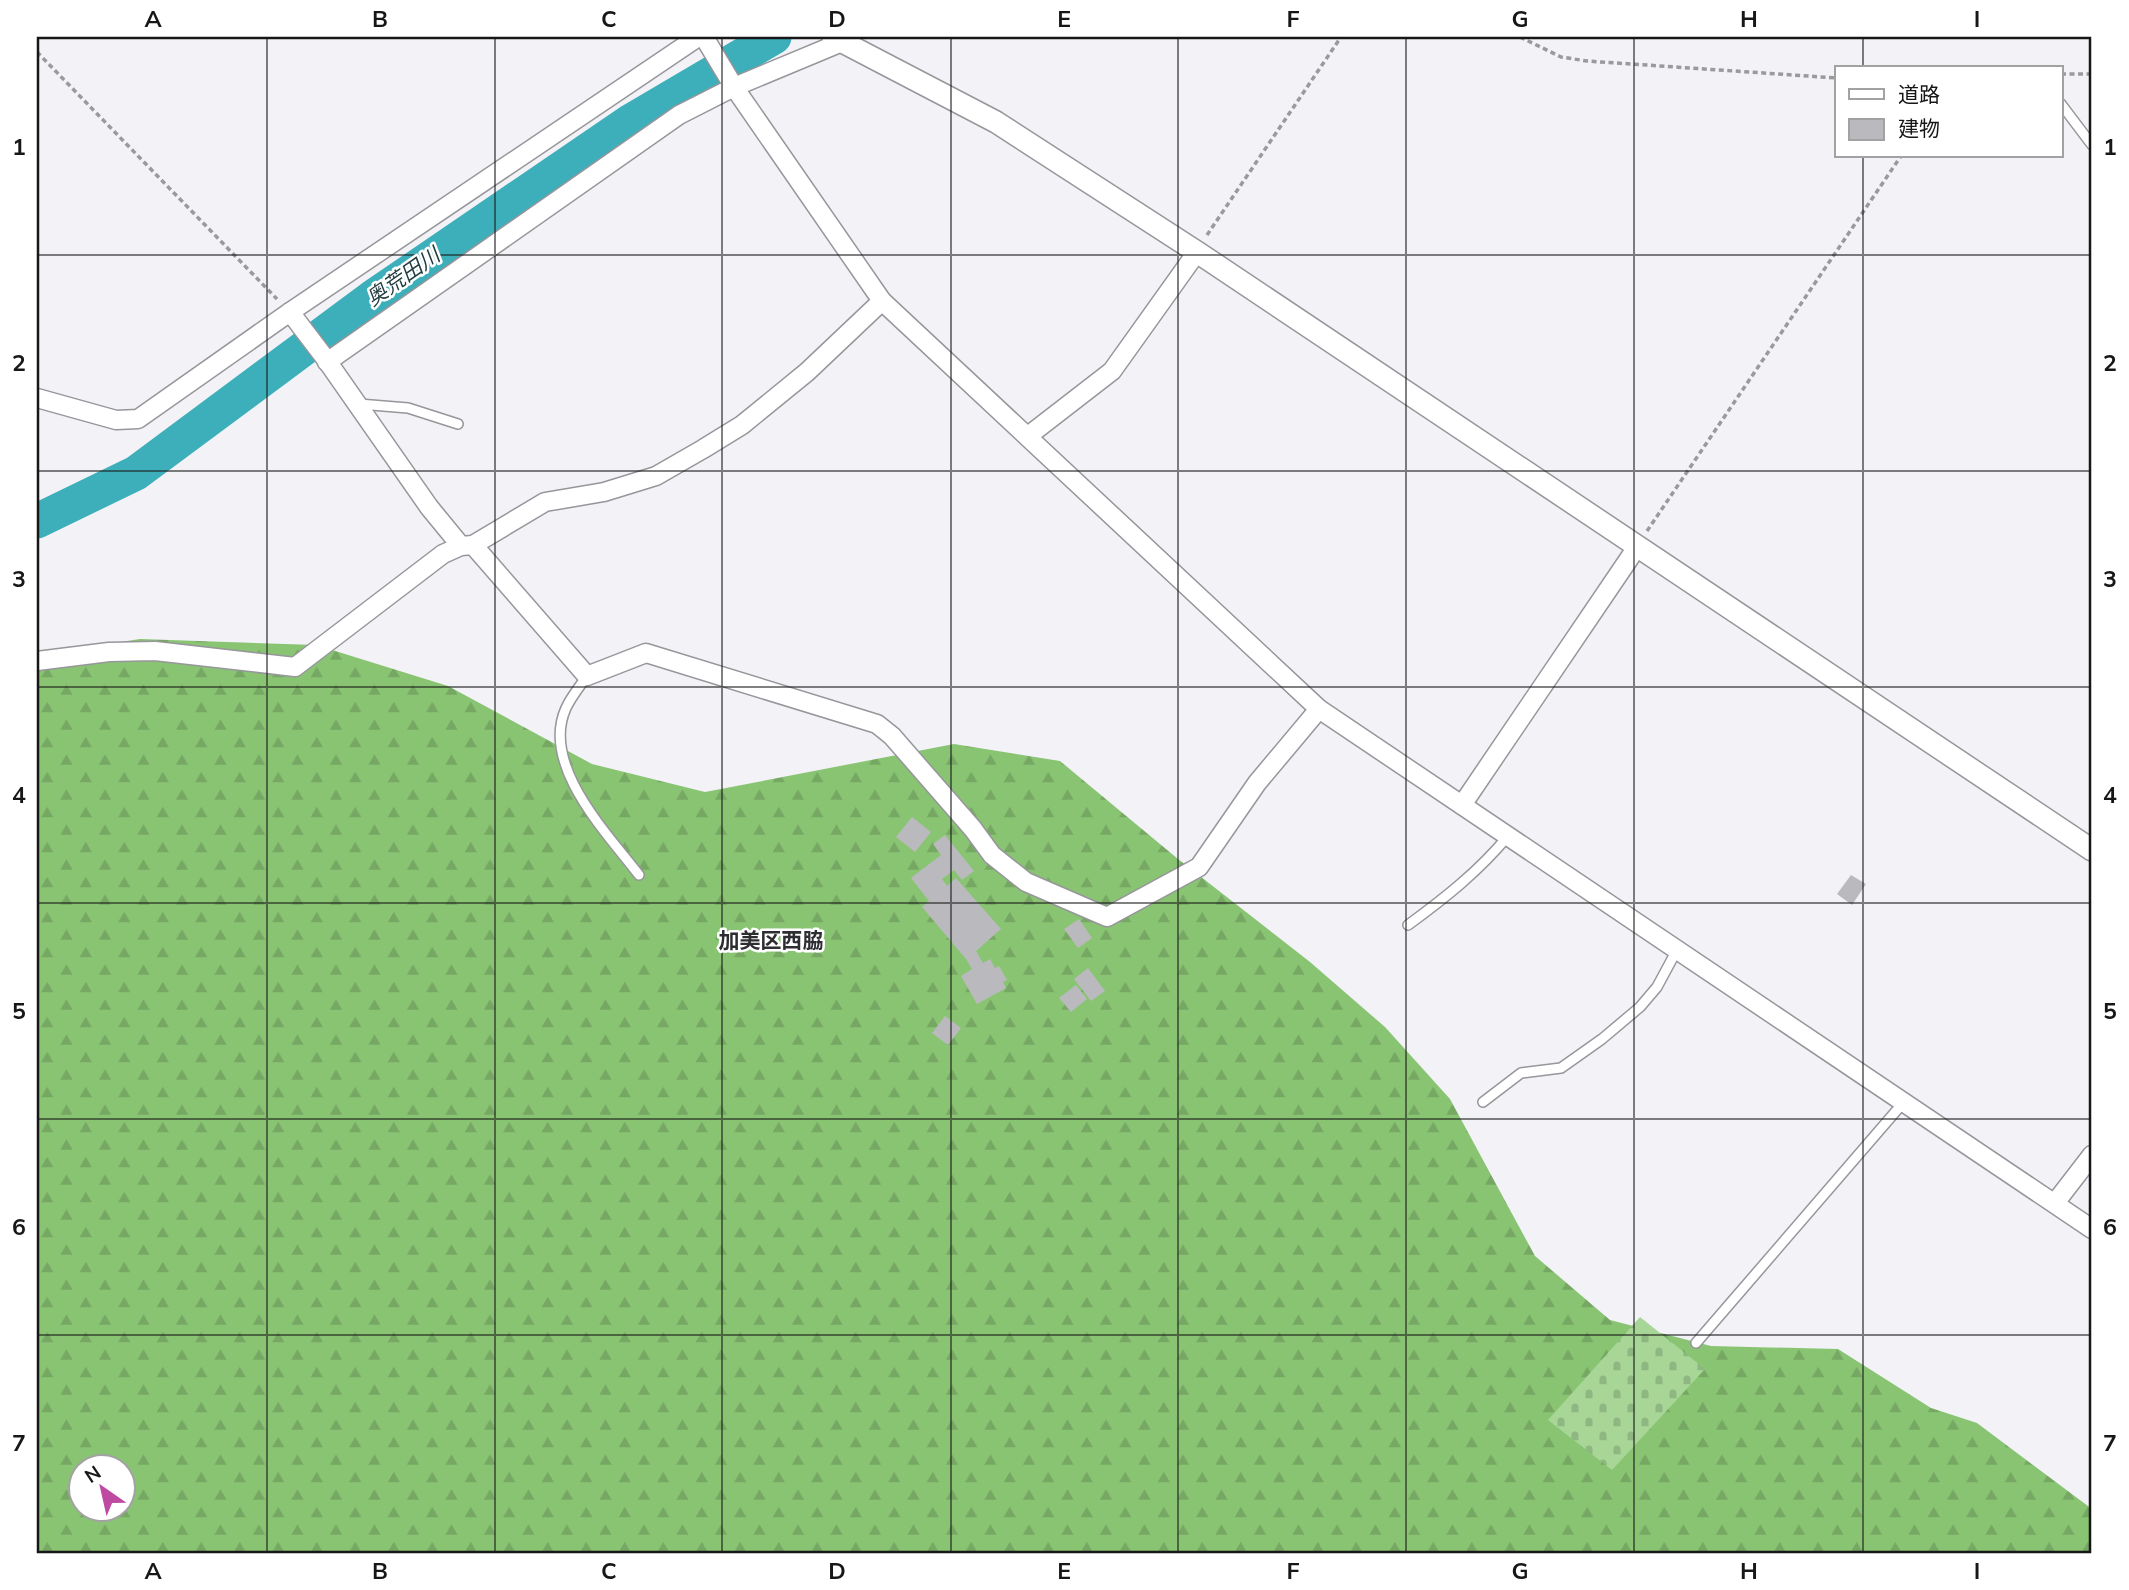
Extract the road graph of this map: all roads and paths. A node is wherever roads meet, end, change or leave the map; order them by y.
1 (1341, 37) edge
2 (1520, 37) edge
3 (703, 39) edge
4 (838, 39) edge
5 (37, 52) edge
6 (2062, 74) edge
7 (2092, 74) edge
8 (1835, 78) edge
9 (732, 84) junction
10 (2062, 105) edge
11 (2092, 145) edge
12 (1900, 158) edge
13 (1197, 251) junction
14 (883, 302) junction
15 (293, 316) junction
16 (326, 360) junction
17 (37, 398) edge
18 (357, 404) junction
19 (458, 424) dead end
20 (1028, 436) junction
21 (467, 545) junction
22 (1637, 547) junction
23 (37, 661) edge
24 (587, 676) junction
25 (1319, 709) junction
26 (1462, 805) junction
27 (1508, 836) junction
28 (2092, 850) edge
29 (639, 875) dead end
30 (1408, 925) dead end
31 (1678, 948) junction
32 (1483, 1102) dead end
33 (1903, 1103) junction
34 (2092, 1155) edge
35 (2055, 1203) junction
36 (2092, 1229) edge
37 (1696, 1343) dead end

1 - 13 path
2 - 8 path
3 - 9 street
3 - 15 street
4 - 9 street
4 - 13 street
5 - 15 path
6 - 7 path
9 - 14 street
9 - 16 street
10 - 11 lane
12 - 22 path
13 - 20 street
13 - 22 street
14 - 20 street
14 - 21 street
15 - 16 street
15 - 17 street
16 - 18 street
18 - 19 lane
18 - 21 street
20 - 25 street
21 - 23 street
21 - 24 street
22 - 26 street
22 - 28 street
24 - 25 street
24 - 29 lane
25 - 26 street
26 - 27 street
27 - 30 lane
27 - 31 street
31 - 32 lane
31 - 33 street
33 - 35 street
33 - 37 lane
34 - 35 street
35 - 36 street

